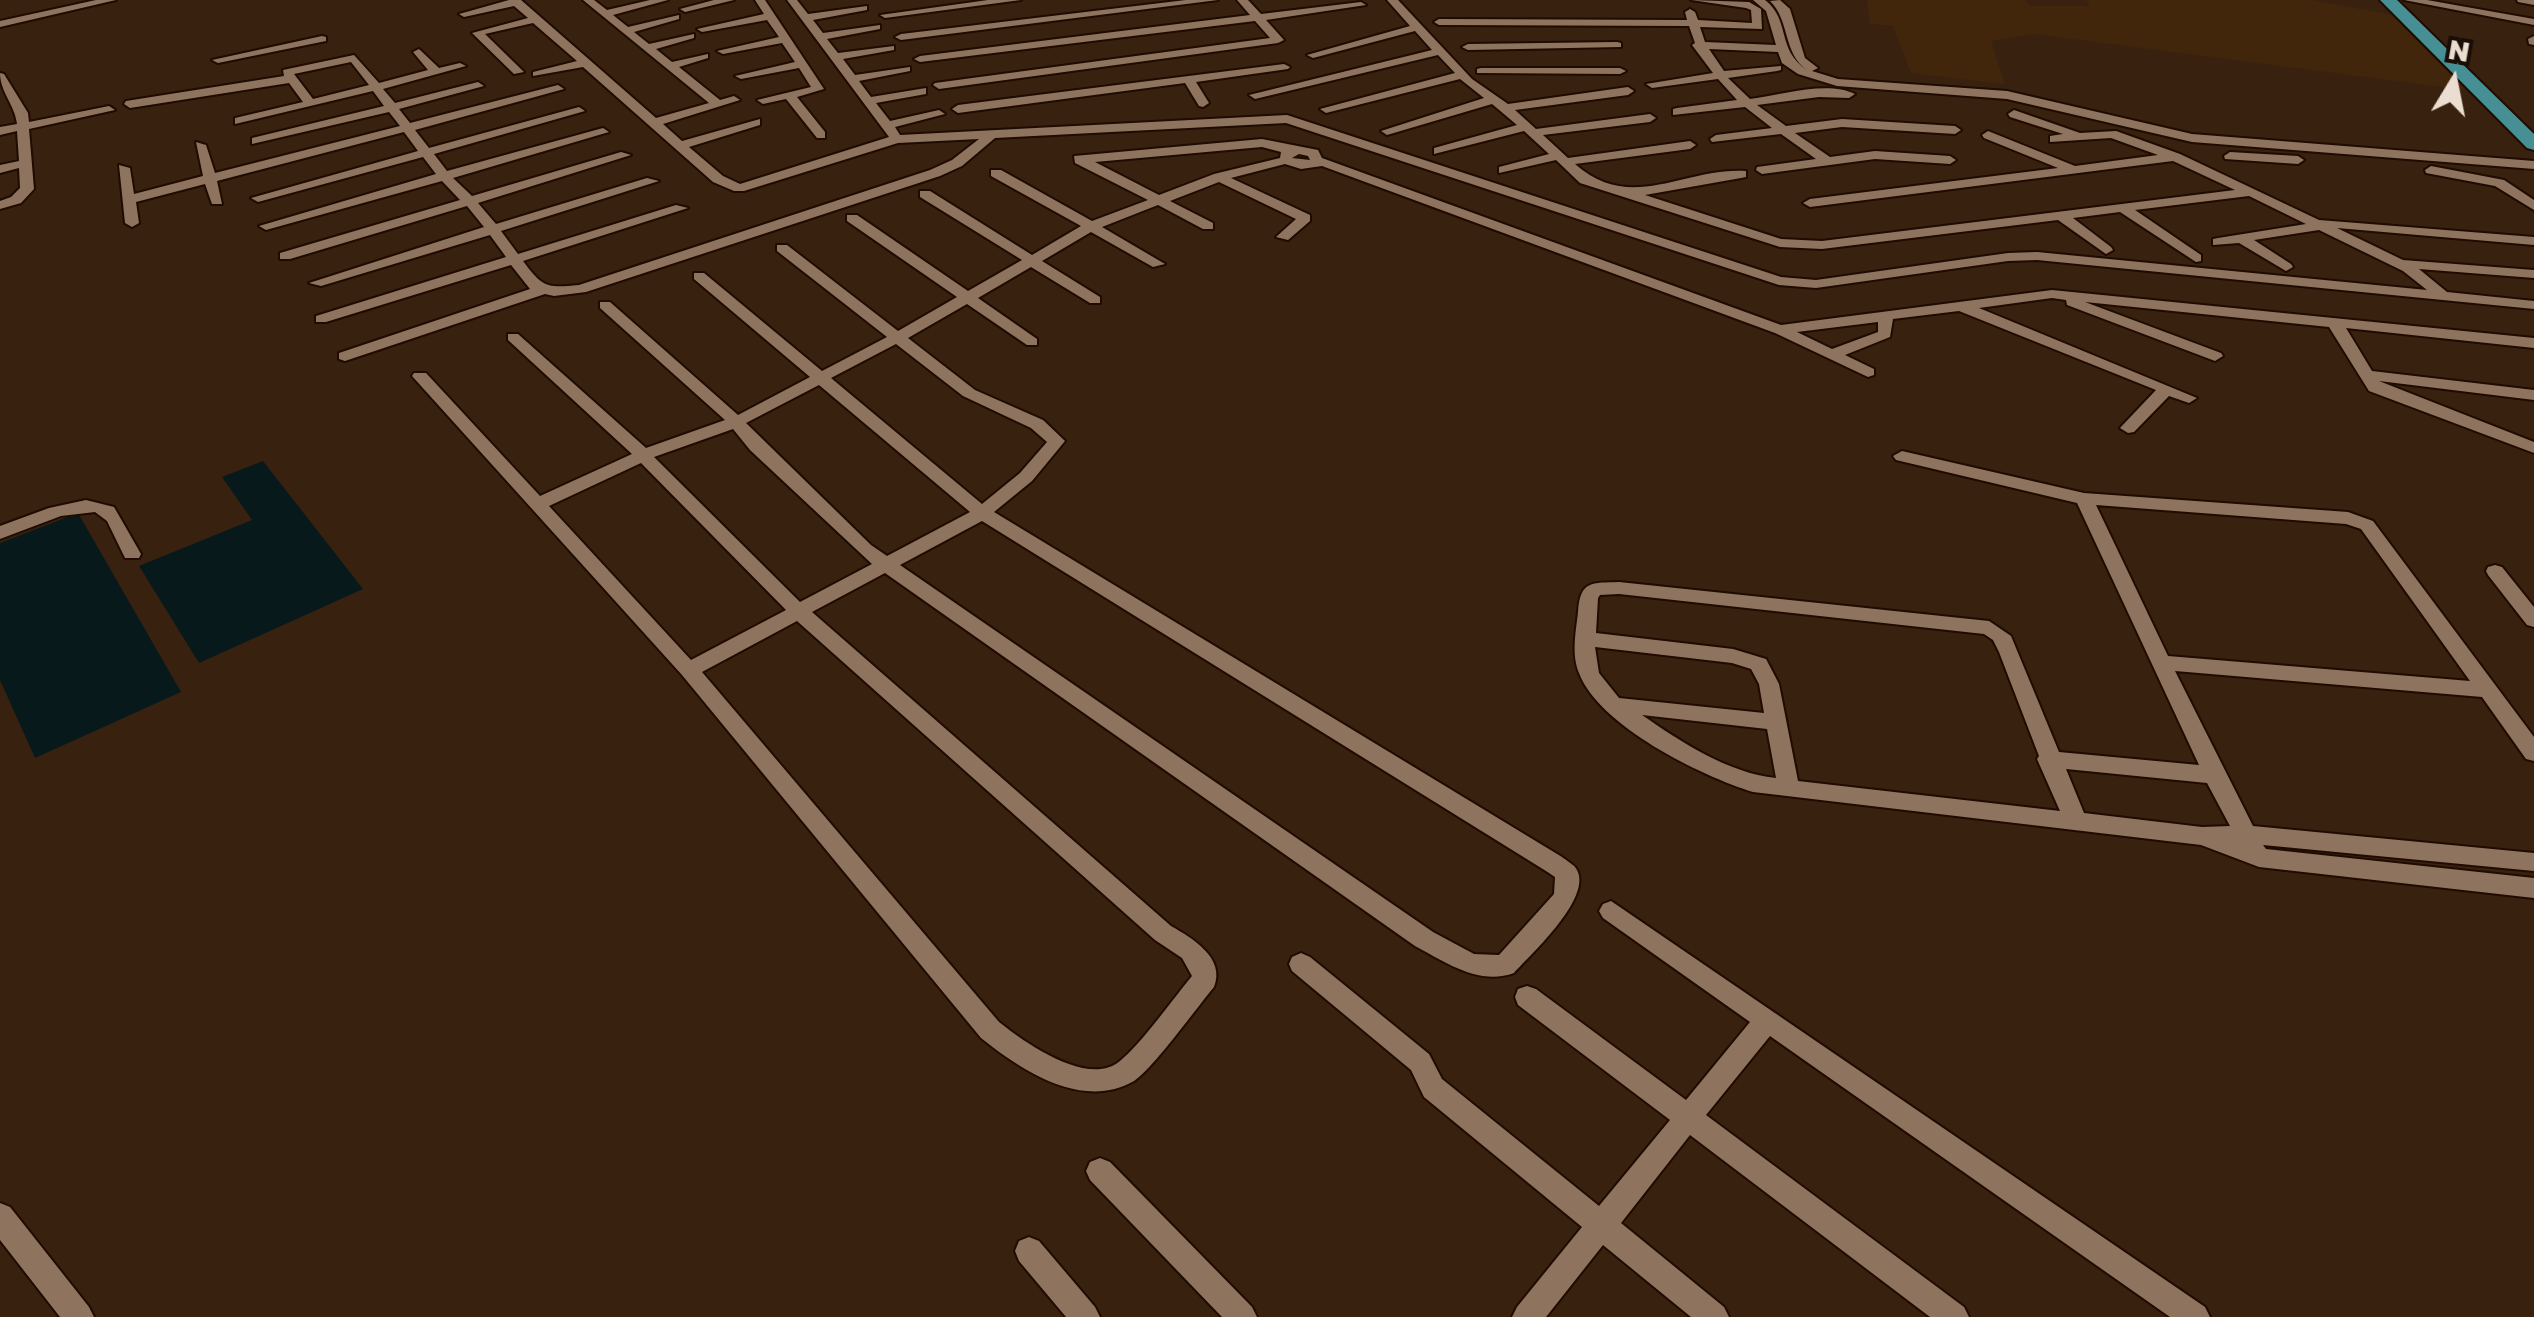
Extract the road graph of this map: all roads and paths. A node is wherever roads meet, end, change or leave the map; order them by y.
1 (111, 0) edge
2 (588, 0) edge
3 (663, 0) edge
4 (730, 0) edge
5 (760, 0) edge
6 (792, 0) edge
7 (1008, 0) edge
8 (1016, 0) edge
9 (1212, 0) edge
10 (1242, 0) edge
11 (1392, 0) edge
12 (1688, 0) edge
13 (1696, 0) edge
14 (1758, 0) edge
15 (1773, 0) edge
16 (2388, 0) edge
17 (2409, 0) edge
18 (2522, 0) edge
19 (516, 1) edge
20 (2534, 2) edge
21 (1361, 5) dead end
22 (862, 8) dead end
23 (1330, 9) junction
24 (464, 14) dead end
25 (605, 14) junction
26 (886, 15) dead end
27 (770, 16) junction
28 (1523, 16) junction
29 (805, 18) junction
30 (1258, 18) junction
31 (536, 19) junction
32 (1026, 22) junction
33 (1438, 22) dead end
34 (1692, 22) junction
35 (2534, 22) edge
36 (0, 24) edge
37 (1347, 25) dead end
38 (876, 27) dead end
39 (1419, 27) junction
40 (702, 29) dead end
41 (625, 31) junction
42 (690, 36) dead end
43 (901, 36) dead end
44 (820, 37) junction
45 (322, 39) dead end
46 (785, 39) junction
47 (1036, 45) junction
48 (1617, 45) dead end
49 (1698, 45) junction
50 (1534, 46) junction
51 (1468, 47) dead end
52 (647, 48) junction
53 (890, 48) dead end
54 (1780, 49) junction
55 (723, 51) dead end
56 (1442, 51) junction
57 (419, 52) dead end
58 (1313, 54) dead end
59 (704, 56) dead end
60 (835, 57) junction
61 (920, 59) dead end
62 (218, 60) dead end
63 (584, 63) junction
64 (802, 64) junction
65 (460, 66) dead end
66 (671, 66) junction
67 (1284, 66) dead end
68 (906, 68) dead end
69 (1777, 68) dead end
70 (1053, 70) junction
71 (1544, 71) junction
72 (1620, 71) dead end
73 (436, 72) junction
74 (518, 72) dead end
75 (1481, 72) dead end
76 (537, 74) dead end
77 (1462, 75) junction
78 (0, 76) edge
79 (741, 76) dead end
80 (1718, 76) junction
81 (290, 79) junction
82 (851, 79) junction
83 (1189, 80) junction
84 (1652, 84) dead end
85 (939, 85) dead end
86 (478, 86) dead end
87 (375, 87) junction
88 (558, 89) dead end
89 (1125, 89) junction
90 (922, 91) dead end
91 (1628, 92) dead end
92 (789, 95) junction
93 (1255, 95) dead end
94 (1062, 96) junction
95 (156, 99) junction
96 (734, 100) dead end
97 (762, 100) dead end
98 (870, 101) junction
99 (310, 103) junction
100 (130, 104) dead end
101 (717, 104) junction
102 (1202, 104) dead end
103 (1500, 104) junction
104 (1747, 104) junction
105 (1976, 104) dead end
106 (1132, 106) dead end
107 (391, 108) junction
108 (109, 110) dead end
109 (578, 110) dead end
110 (958, 110) dead end
111 (1326, 110) dead end
112 (1067, 112) dead end
113 (1678, 112) dead end
114 (939, 114) dead end
115 (2014, 114) dead end
116 (161, 117) dead end
117 (1650, 118) dead end
118 (238, 121) dead end
119 (656, 122) junction
120 (756, 122) dead end
121 (2534, 122) edge
122 (889, 125) junction
123 (25, 126) junction
124 (408, 130) junction
125 (1530, 130) junction
126 (1784, 130) junction
127 (1955, 130) dead end
128 (0, 131) edge
129 (1387, 131) dead end
130 (604, 132) dead end
131 (1988, 134) dead end
132 (820, 135) dead end
133 (2076, 135) junction
134 (989, 136) junction
135 (897, 139) junction
136 (1716, 139) dead end
137 (2054, 139) dead end
138 (256, 141) dead end
139 (200, 144) dead end
140 (682, 144) junction
141 (2534, 144) edge
142 (1690, 145) dead end
143 (1438, 151) dead end
144 (424, 152) junction
145 (625, 155) dead end
146 (2534, 155) edge
147 (1289, 156) junction
148 (2230, 156) dead end
149 (2175, 157) junction
150 (1560, 159) junction
151 (1950, 160) dead end
152 (1827, 161) junction
153 (26, 163) junction
154 (2534, 165) edge
155 (124, 168) dead end
156 (0, 169) edge
157 (1504, 170) dead end
158 (1762, 170) dead end
159 (2073, 170) junction
160 (996, 173) dead end
161 (1741, 174) dead end
162 (444, 176) junction
163 (1220, 176) junction
164 (208, 181) junction
165 (652, 181) dead end
166 (2251, 192) junction
167 (925, 194) dead end
168 (1628, 195) junction
169 (258, 198) dead end
170 (131, 199) junction
171 (1157, 200) junction
172 (216, 201) dead end
173 (471, 201) junction
174 (0, 202) edge
175 (1810, 204) dead end
176 (2120, 206) junction
177 (2534, 206) edge
178 (682, 208) dead end
179 (2058, 214) junction
180 (852, 218) dead end
181 (132, 222) dead end
182 (2315, 224) junction
183 (266, 226) dead end
184 (1092, 226) junction
185 (1208, 226) dead end
186 (492, 229) junction
187 (1283, 237) dead end
188 (2241, 238) junction
189 (2534, 241) edge
190 (2218, 242) dead end
191 (782, 248) dead end
192 (2106, 250) dead end
193 (285, 256) dead end
194 (2196, 258) dead end
195 (512, 259) junction
196 (1031, 260) junction
197 (2387, 262) junction
198 (1158, 264) dead end
199 (2286, 267) dead end
200 (2534, 274) edge
201 (699, 276) dead end
202 (316, 283) dead end
203 (542, 290) junction
204 (2412, 291) junction
205 (2052, 294) junction
206 (2441, 294) junction
207 (967, 296) junction
208 (1095, 300) dead end
209 (2534, 304) edge
210 (605, 305) dead end
211 (1960, 306) junction
212 (1886, 318) junction
213 (321, 319) dead end
214 (2334, 322) junction
215 (1780, 330) junction
216 (900, 336) junction
217 (513, 338) dead end
218 (1032, 342) dead end
219 (2534, 342) edge
220 (1830, 355) junction
221 (345, 356) dead end
222 (2214, 356) dead end
223 (1868, 372) dead end
224 (2365, 375) junction
225 (420, 376) dead end
226 (823, 376) junction
227 (2166, 390) junction
228 (2534, 395) edge
229 (2190, 398) dead end
230 (736, 422) junction
231 (2128, 428) dead end
232 (2534, 448) edge
233 (643, 454) junction
234 (1902, 456) dead end
235 (2084, 499) junction
236 (538, 504) junction
237 (982, 512) junction
238 (0, 533) edge
239 (132, 554) dead end
240 (888, 563) junction
241 (2495, 570) dead end
242 (796, 609) junction
243 (2534, 620) edge
244 (1588, 638) junction
245 (2162, 662) junction
246 (689, 670) junction
247 (2490, 690) junction
248 (1614, 705) junction
249 (2511, 720) junction
250 (1776, 722) junction
251 (2534, 722) edge
252 (2534, 753) edge
253 (2048, 759) junction
254 (2214, 775) junction
255 (1790, 790) junction
256 (2074, 820) junction
257 (2246, 834) junction
258 (2202, 836) junction
259 (2258, 858) junction
260 (2534, 862) edge
261 (2534, 888) edge
262 (1611, 911) dead end
263 (1301, 964) dead end
264 (1527, 997) dead end
265 (1766, 1020) junction
266 (1688, 1117) junction
267 (1100, 1171) dead end
268 (0, 1216) edge
269 (1602, 1225) junction
270 (1029, 1252) dead end
271 (78, 1317) edge
272 (1084, 1317) edge
273 (1242, 1317) edge
274 (1527, 1317) edge
275 (1714, 1317) edge
276 (1954, 1317) edge
277 (2195, 1317) edge

1 - 36 street
2 - 25 street
3 - 25 street
4 - 41 street
5 - 27 street
6 - 29 street
7 - 8 street
7 - 26 street
7 - 32 street
9 - 32 street
10 - 30 street
11 - 39 street
12 - 34 street
13 - 34 street
14 - 54 street
15 - 146 street
16 - 141 main road
17 - 35 street
17 - 121 main road
18 - 20 street
19 - 24 street
19 - 31 street
21 - 23 street
22 - 29 street
23 - 30 street
23 - 37 street
25 - 41 street
27 - 40 street
27 - 46 street
28 - 33 street
28 - 34 street
28 - 50 street
29 - 44 street
30 - 47 street
30 - 70 street
31 - 63 street
31 - 74 street
32 - 43 street
32 - 47 street
34 - 49 street
38 - 44 street
39 - 56 street
39 - 58 street
41 - 52 street
42 - 52 street
44 - 60 street
45 - 62 street
46 - 55 street
46 - 64 street
47 - 61 street
47 - 70 street
48 - 50 street
49 - 54 street
49 - 80 street
50 - 51 street
50 - 71 street
52 - 66 street
53 - 60 street
54 - 154 street
56 - 77 street
56 - 93 street
57 - 73 street
59 - 66 street
60 - 82 street
63 - 76 street
63 - 119 street
64 - 79 street
64 - 92 street
65 - 73 street
66 - 101 street
67 - 83 street
68 - 82 street
69 - 80 street
70 - 85 street
70 - 94 street
71 - 72 street
71 - 75 street
73 - 87 street
77 - 103 street
77 - 111 street
78 - 123 street
80 - 84 street
80 - 104 street
81 - 87 street
81 - 95 street
81 - 99 street
82 - 98 street
83 - 89 street
83 - 102 street
86 - 107 street
87 - 99 street
87 - 107 street
88 - 124 street
89 - 94 street
89 - 106 street
90 - 98 street
91 - 103 street
92 - 97 street
92 - 132 street
94 - 110 street
94 - 112 street
95 - 100 street
95 - 116 street
96 - 101 street
98 - 122 street
99 - 118 street
101 - 119 street
103 - 125 street
103 - 129 street
104 - 105 street
104 - 113 street
104 - 126 street
107 - 124 street
107 - 138 street
108 - 123 street
109 - 144 street
114 - 122 street
115 - 133 street
117 - 125 street
119 - 140 street
120 - 140 street
122 - 135 street
123 - 128 street
123 - 153 street
124 - 144 street
124 - 164 street
125 - 143 street
125 - 150 street
126 - 127 street
126 - 136 street
126 - 152 street
130 - 162 street
131 - 159 street
133 - 137 street
133 - 149 street
134 - 135 street
134 - 203 street
134 - 204 street
135 - 140 street
139 - 164 street
142 - 150 street
144 - 162 street
144 - 169 street
145 - 173 street
147 - 163 street
147 - 171 street
147 - 215 street
148 - 177 street
149 - 159 street
149 - 166 street
150 - 157 street
150 - 168 street
151 - 152 street
152 - 158 street
153 - 156 street
153 - 174 street
155 - 170 street
159 - 175 street
160 - 184 street
161 - 168 street
162 - 173 street
162 - 183 street
163 - 171 street
163 - 187 street
164 - 170 street
164 - 172 street
165 - 186 street
166 - 176 street
166 - 182 street
167 - 196 street
168 - 179 street
170 - 181 street
171 - 184 street
171 - 185 street
173 - 186 street
173 - 193 street
176 - 179 street
176 - 194 street
178 - 195 street
179 - 192 street
180 - 207 street
182 - 188 street
182 - 189 street
182 - 197 street
184 - 196 street
184 - 198 street
186 - 195 street
186 - 202 street
188 - 190 street
188 - 199 street
191 - 216 street
195 - 203 street
195 - 213 street
196 - 207 street
196 - 208 street
197 - 200 street
197 - 204 street
197 - 206 street
201 - 226 street
203 - 221 street
204 - 206 street
205 - 211 street
205 - 214 street
205 - 222 street
206 - 209 street
207 - 216 street
207 - 218 street
210 - 230 street
211 - 212 street
211 - 227 street
212 - 215 street
212 - 220 street
214 - 219 street
214 - 224 street
215 - 220 street
216 - 226 street
216 - 237 street
217 - 233 street
220 - 223 street
224 - 228 street
224 - 232 street
225 - 236 street
226 - 230 street
226 - 237 street
227 - 229 street
227 - 231 street
230 - 233 street
230 - 240 street
233 - 236 street
233 - 242 street
234 - 235 street
235 - 245 street
235 - 247 street
236 - 246 street
237 - 240 street
237 - 240 street
238 - 239 street
240 - 242 street
241 - 243 street
242 - 246 street
242 - 246 street
244 - 248 street
244 - 250 street
244 - 253 street
245 - 247 street
245 - 254 street
247 - 249 street
248 - 250 street
248 - 255 street
249 - 251 street
249 - 252 street
250 - 255 street
253 - 254 street
253 - 256 street
254 - 257 street
255 - 256 street
256 - 258 street
257 - 258 street
257 - 259 street
257 - 260 street
258 - 259 street
259 - 261 street
262 - 265 street
263 - 269 street
264 - 266 street
265 - 266 street
265 - 277 street
266 - 269 street
266 - 276 street
267 - 273 street
268 - 271 street
269 - 274 street
269 - 275 street
270 - 272 street

